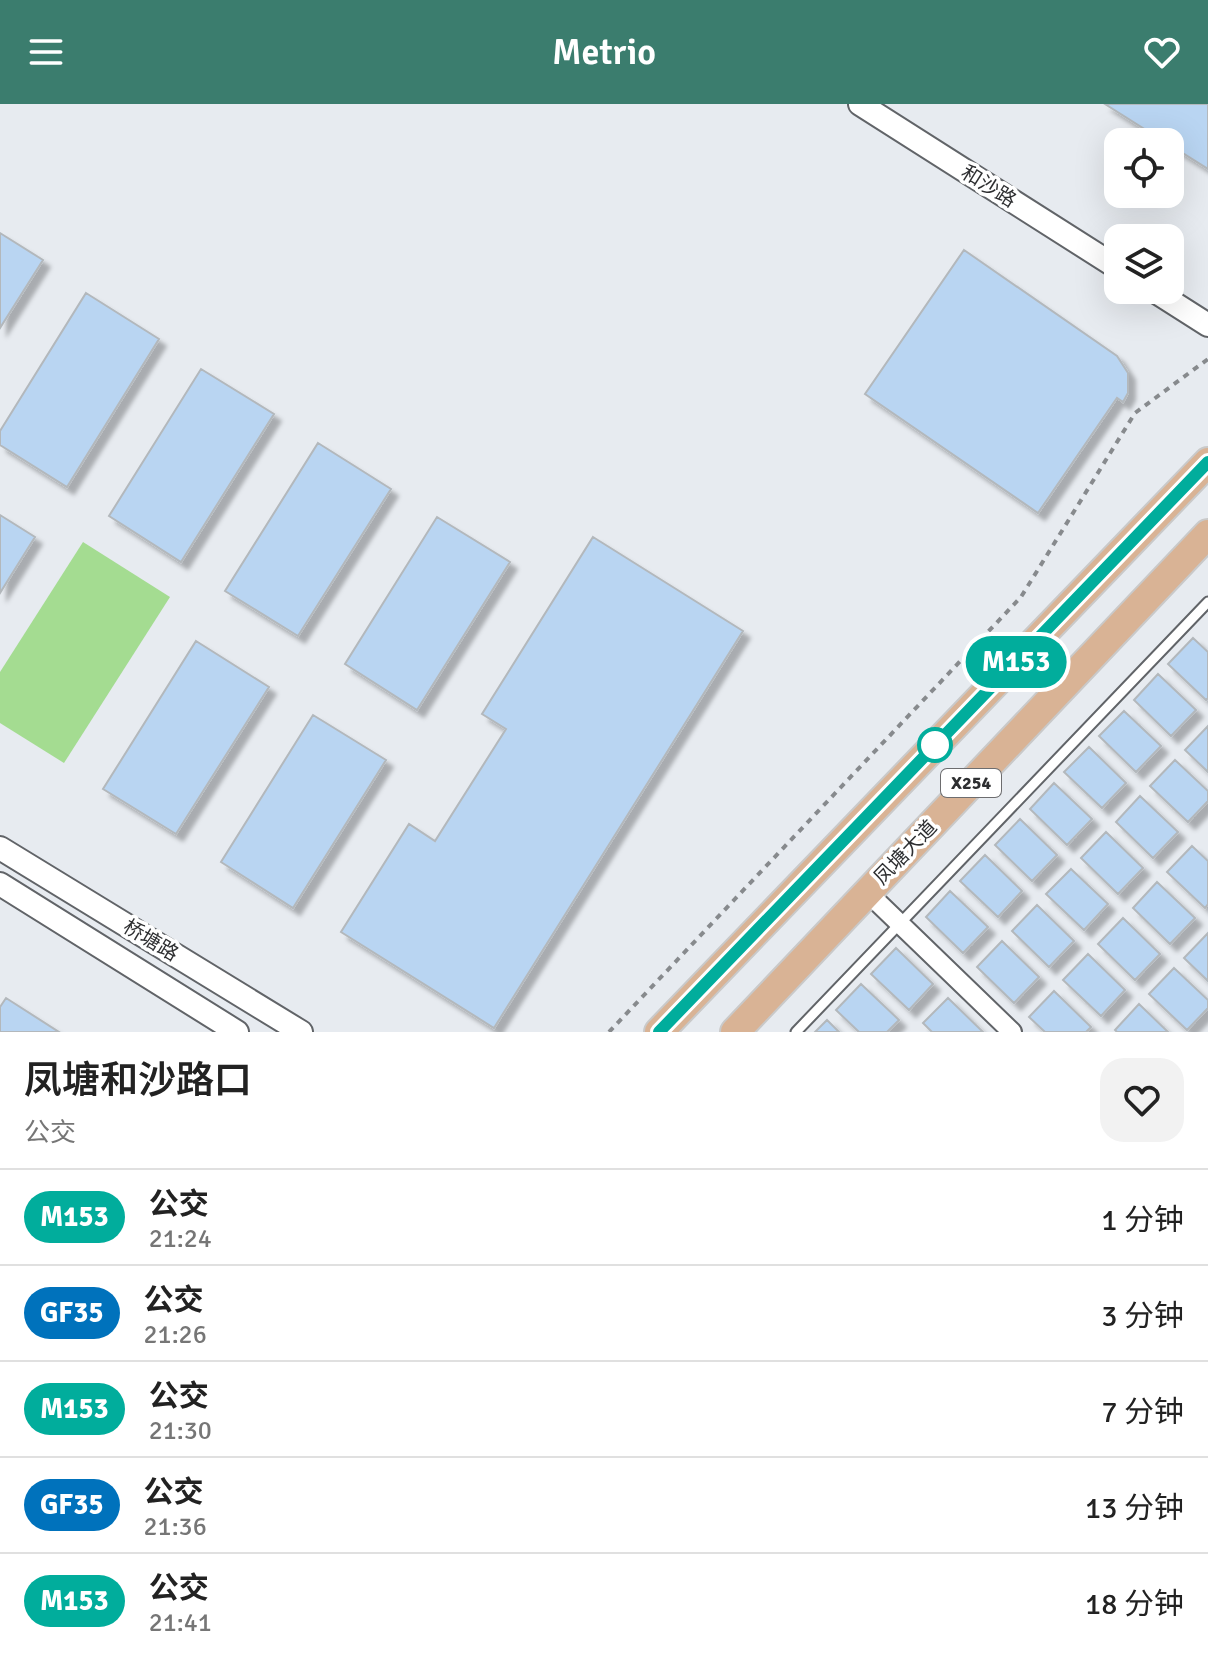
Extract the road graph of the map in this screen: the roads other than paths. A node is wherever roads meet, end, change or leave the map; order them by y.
1 (866, 106) edge
2 (1104, 259) edge
3 (1175, 304) edge
4 (1208, 325) edge
5 (1208, 462) edge
6 (1208, 534) edge
7 (1208, 602) edge
8 (0, 848) edge
9 (0, 884) edge
10 (867, 892) junction
11 (900, 924) junction
12 (237, 1032) edge
13 (301, 1032) edge
14 (659, 1032) edge
15 (735, 1032) edge
16 (796, 1032) edge
17 (1012, 1032) edge

1 - 2 street, 和沙路
3 - 4 street
5 - 14 main road, X254
6 - 10 main road, 凤塘大道 / X254
7 - 11 lane
8 - 13 street, 桥塘路
9 - 12 street, 桥塘路
10 - 11 street
10 - 15 main road, 凤塘大道 / X254
11 - 16 lane
11 - 17 street

